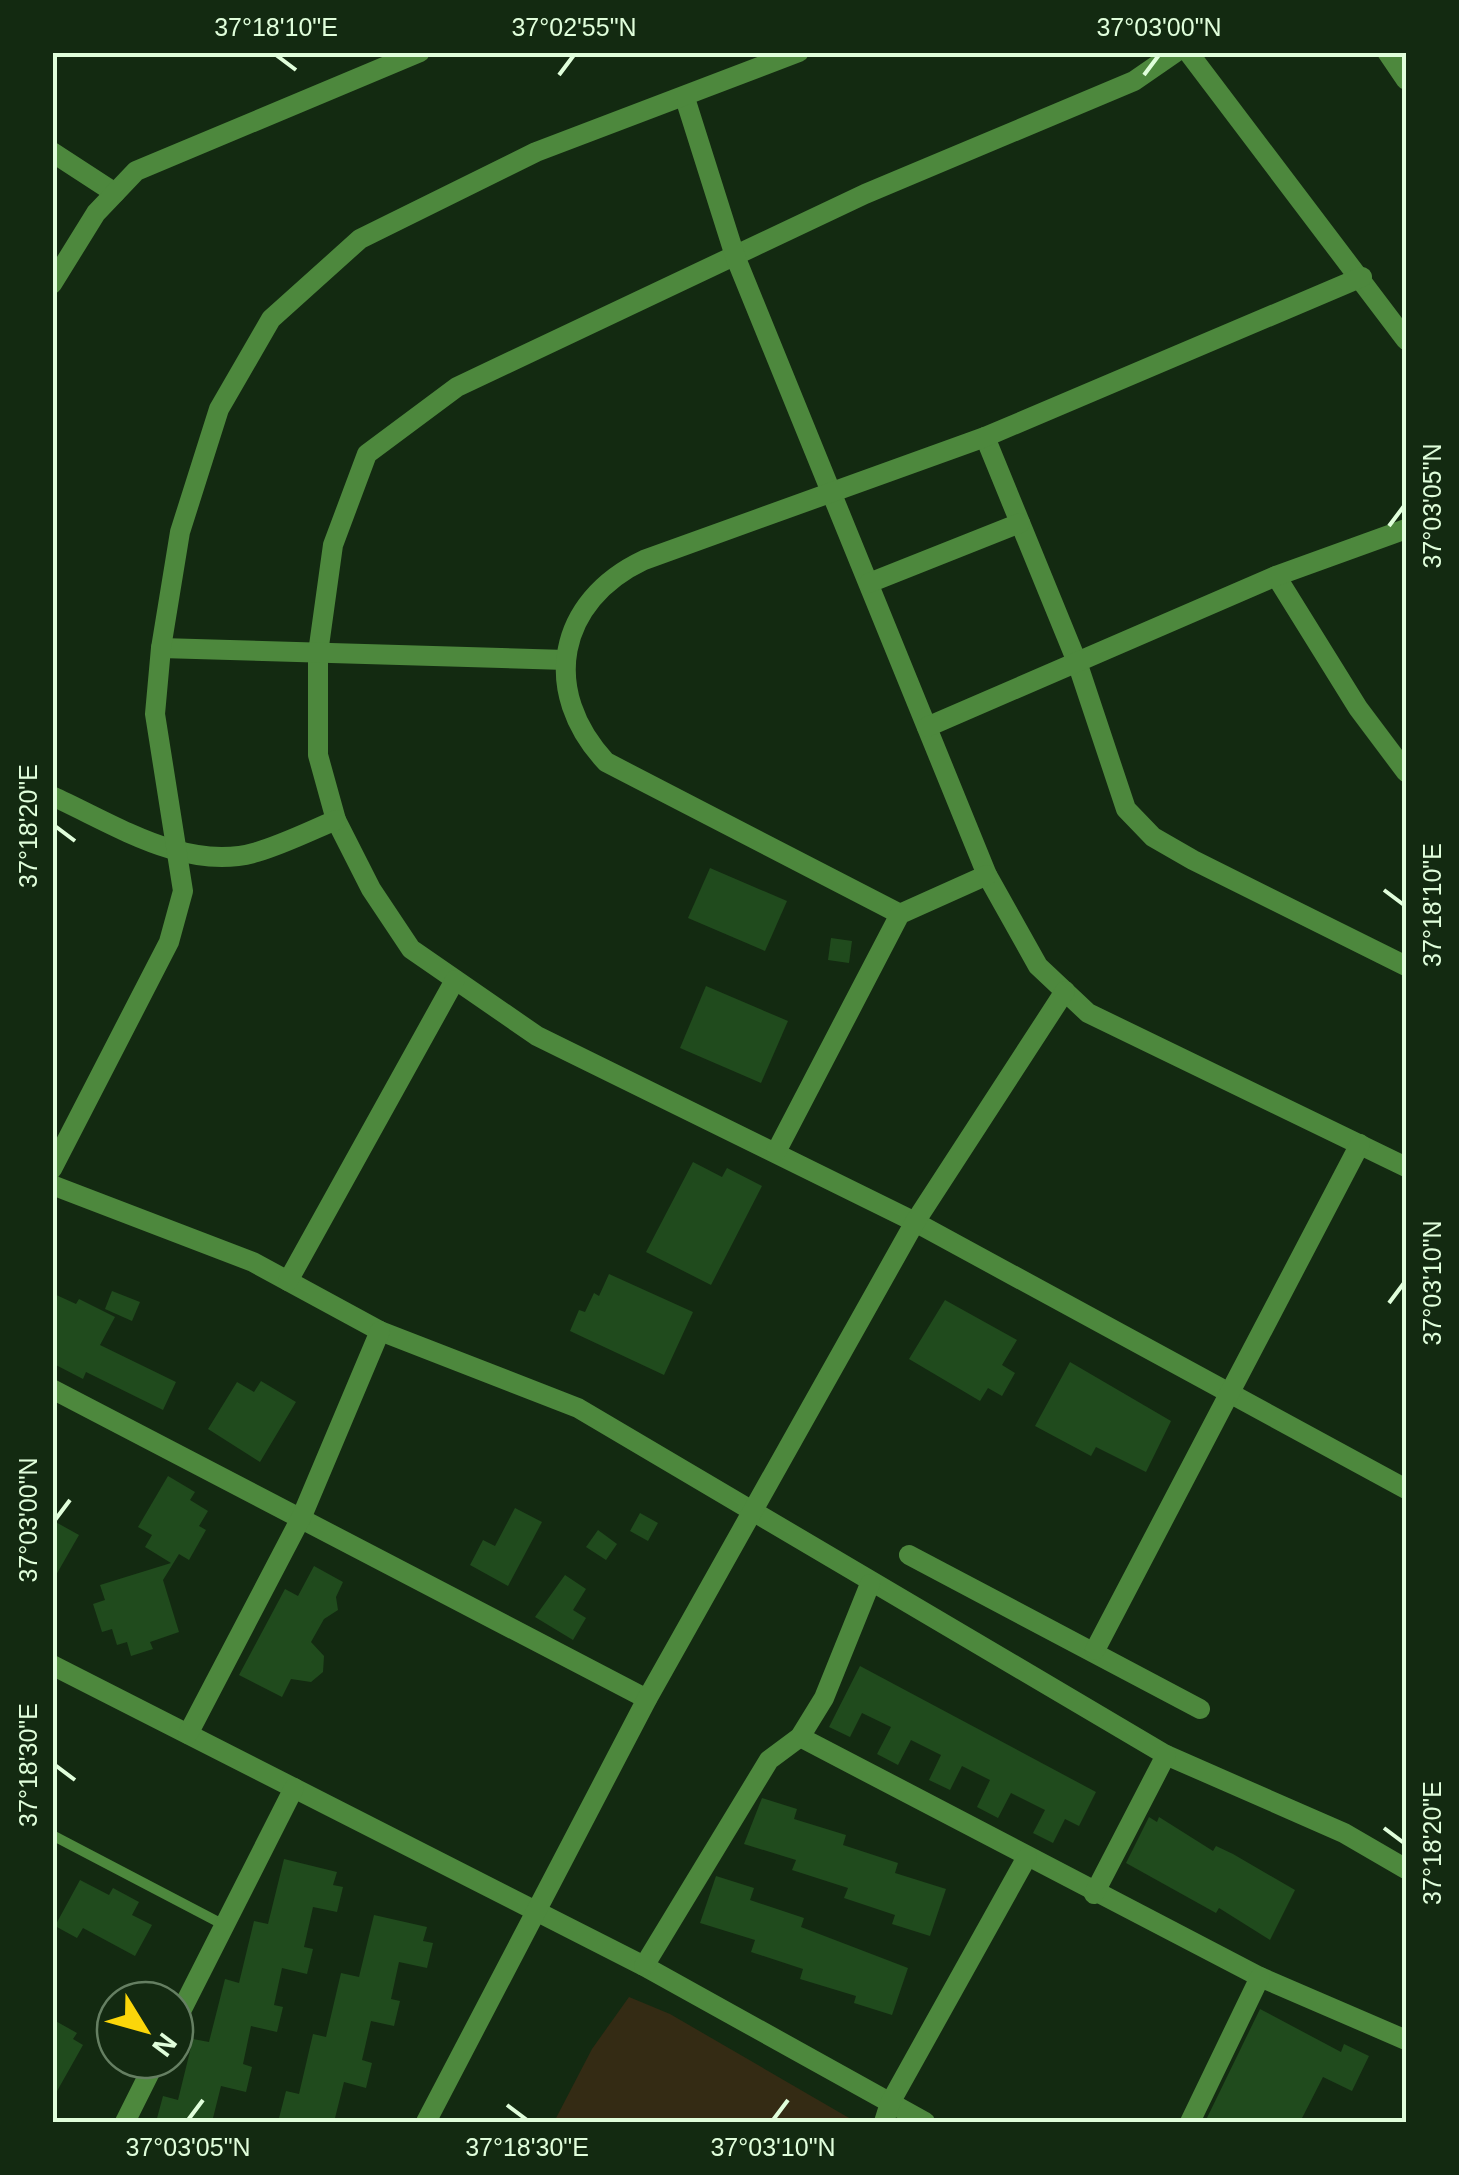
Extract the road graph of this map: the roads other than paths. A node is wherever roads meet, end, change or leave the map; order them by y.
1 (420, 52) edge
2 (799, 52) edge
3 (1176, 52) edge
4 (1188, 52) edge
5 (1387, 52) edge
6 (1406, 80) edge
7 (685, 98) junction
8 (52, 152) edge
9 (115, 193) junction
10 (735, 256) junction
11 (1362, 277) junction
12 (52, 284) edge
13 (1406, 340) edge
14 (985, 437) junction
15 (832, 494) junction
16 (1020, 523) junction
17 (1406, 529) edge
18 (1276, 576) junction
19 (868, 584) junction
20 (160, 648) junction
21 (318, 653) junction
22 (566, 660) junction
23 (1077, 662) junction
24 (927, 727) junction
25 (1406, 772) edge
26 (52, 796) edge
27 (336, 820) junction
28 (176, 852) junction
29 (987, 874) junction
30 (900, 914) junction
31 (1406, 966) edge
32 (455, 980) junction
33 (1065, 991) junction
34 (1360, 1144) junction
35 (776, 1152) junction
36 (1406, 1166) edge
37 (52, 1169) edge
38 (52, 1184) edge
39 (915, 1222) junction
40 (288, 1281) junction
41 (380, 1331) junction
42 (52, 1389) edge
43 (1227, 1392) junction
44 (1406, 1489) edge
45 (754, 1515) junction
46 (302, 1516) junction
47 (909, 1554) dead end
48 (870, 1584) junction
49 (1095, 1650) junction
50 (56, 1674) edge
51 (647, 1699) junction
52 (1200, 1709) dead end
53 (188, 1734) junction
54 (800, 1737) junction
55 (1166, 1755) junction
56 (294, 1788) junction
57 (52, 1835) edge
58 (1026, 1857) junction
59 (1406, 1868) edge
60 (1094, 1894) junction
61 (535, 1914) junction
62 (225, 1925) junction
63 (644, 1966) junction
64 (1260, 1977) junction
65 (195, 1984) edge
66 (1406, 2040) edge
67 (146, 2080) edge
68 (887, 2113) edge
69 (125, 2122) edge
70 (426, 2122) edge
71 (926, 2122) edge
72 (1190, 2122) edge

1 - 9 street
2 - 7 street
3 - 10 street
4 - 11 street
5 - 6 street
7 - 10 street
7 - 20 street
8 - 9 street
9 - 12 street
10 - 15 street
10 - 21 street
11 - 13 street
11 - 14 street
14 - 15 street
14 - 16 street
15 - 19 street
15 - 22 street
16 - 19 street
16 - 23 street
17 - 18 street
18 - 23 street
18 - 25 street
19 - 24 street
20 - 21 street
20 - 28 street
21 - 22 street
21 - 27 street
22 - 30 street
23 - 24 street
23 - 31 street
24 - 29 street
26 - 28 street
27 - 28 street
27 - 32 street
28 - 37 street
29 - 30 street
29 - 33 street
30 - 35 street
32 - 35 street
32 - 40 street
33 - 34 street
33 - 39 street
34 - 36 street
34 - 43 street
35 - 39 street
38 - 40 street
39 - 43 street
39 - 45 street
40 - 41 street
41 - 45 street
41 - 46 street
42 - 46 street
43 - 44 street
43 - 49 street
45 - 48 street
45 - 51 street
46 - 51 street
46 - 53 street
47 - 49 street
48 - 54 street
48 - 55 street
49 - 52 street
50 - 53 street
51 - 61 street
53 - 56 street
54 - 58 street
54 - 63 street
55 - 59 street
55 - 60 street
56 - 61 street
56 - 62 street
57 - 62 lane
58 - 60 street
58 - 68 street
60 - 64 street
61 - 63 street
61 - 70 street
62 - 65 street
63 - 68 street
64 - 66 street
64 - 72 street
67 - 69 street
68 - 71 street

